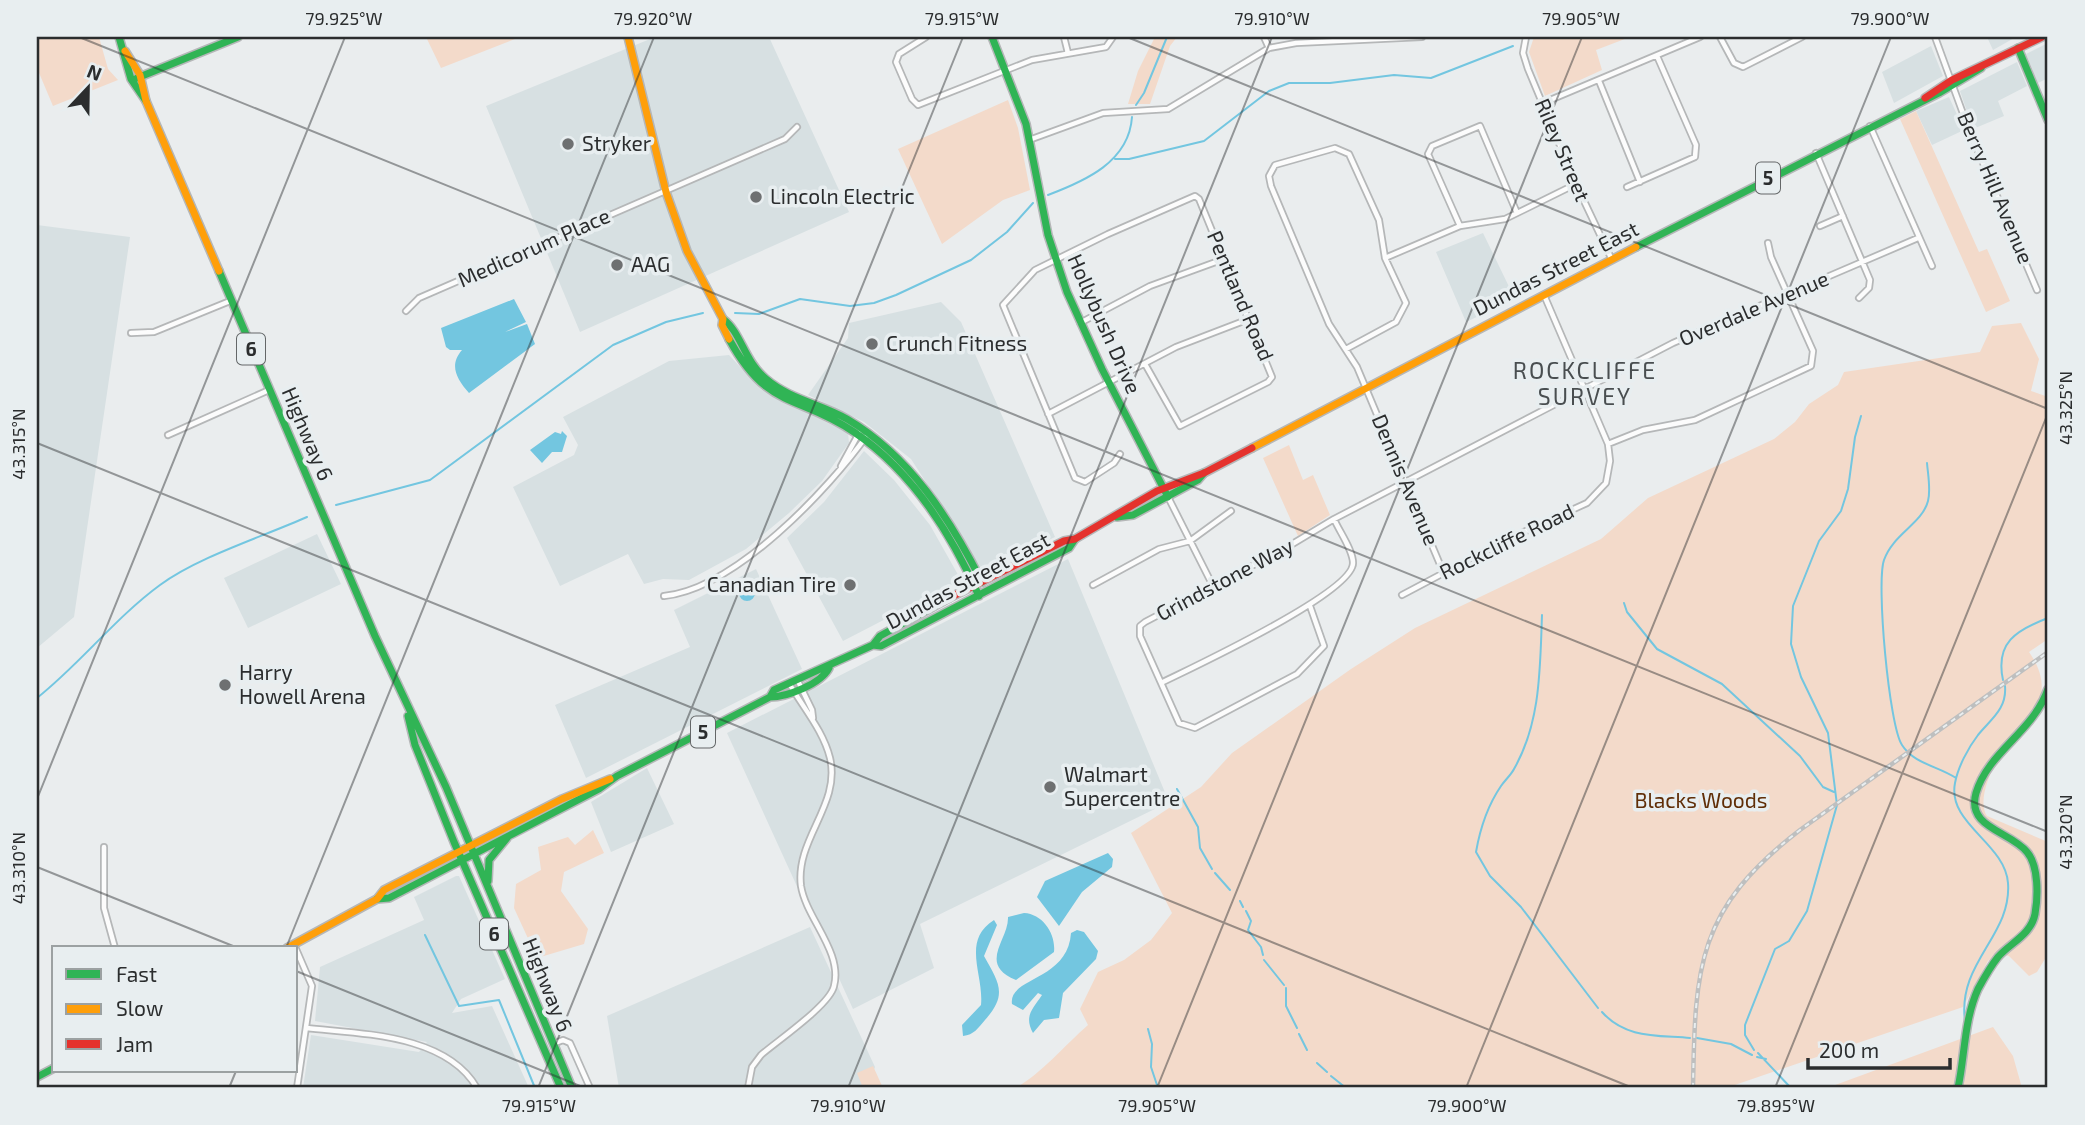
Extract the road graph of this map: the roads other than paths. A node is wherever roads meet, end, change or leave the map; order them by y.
1 (119, 37) edge
2 (238, 37) edge
3 (628, 37) edge
4 (926, 37) edge
5 (992, 37) edge
6 (1064, 37) edge
7 (1113, 37) edge
8 (1264, 37) edge
9 (1385, 37) edge
10 (1422, 37) edge
11 (1526, 37) edge
12 (1700, 37) edge
13 (1720, 37) edge
14 (1802, 37) edge
15 (1935, 37) edge
16 (2042, 37) edge
17 (1323, 39) edge
18 (1269, 48) junction
19 (2018, 48) junction
20 (1068, 53) junction
21 (1657, 56) junction
22 (1005, 70) junction
23 (136, 79) junction
24 (1600, 81) junction
25 (1953, 83) junction
26 (1542, 103) junction
27 (2048, 120) edge
28 (1869, 125) junction
29 (797, 127) dead end
30 (1029, 140) junction
31 (1815, 153) junction
32 (1640, 182) junction
33 (1576, 184) junction
34 (1627, 187) dead end
35 (666, 192) junction
36 (1517, 213) junction
37 (1843, 216) junction
38 (1460, 226) junction
39 (1820, 226) dead end
40 (1918, 238) junction
41 (1768, 243) dead end
42 (1385, 258) junction
43 (1224, 259) junction
44 (1055, 260) junction
45 (1612, 260) junction
46 (1862, 262) junction
47 (1932, 267) dead end
48 (2037, 290) dead end
49 (1787, 293) junction
50 (1544, 295) junction
51 (1859, 298) dead end
52 (230, 301) junction
53 (406, 311) dead end
54 (1249, 319) junction
55 (1080, 323) junction
56 (131, 333) dead end
57 (1346, 349) junction
58 (1145, 364) junction
59 (1108, 383) junction
60 (1365, 387) junction
61 (269, 390) junction
62 (1585, 390) junction
63 (1048, 414) junction
64 (168, 435) dead end
65 (863, 435) junction
66 (1608, 444) junction
67 (1120, 454) dead end
68 (1407, 480) junction
69 (1166, 493) junction
70 (1231, 511) dead end
71 (1334, 519) junction
72 (1075, 539) junction
73 (1190, 541) junction
74 (1444, 574) junction
75 (978, 584) junction
76 (1093, 585) dead end
77 (1213, 586) junction
78 (983, 594) junction
79 (1402, 595) dead end
80 (664, 596) dead end
81 (1310, 606) junction
82 (873, 645) junction
83 (1163, 682) junction
84 (795, 685) junction
85 (2048, 689) edge
86 (405, 703) junction
87 (612, 779) junction
88 (507, 838) junction
89 (471, 845) junction
90 (104, 847) dead end
91 (458, 852) junction
92 (474, 855) junction
93 (462, 861) junction
94 (488, 887) junction
95 (377, 899) junction
96 (114, 946) edge
97 (295, 946) edge
98 (298, 957) edge
99 (307, 1028) junction
100 (548, 1034) junction
101 (540, 1037) junction
102 (553, 1045) junction
103 (297, 1088) edge
104 (477, 1088) edge
105 (561, 1088) edge
106 (572, 1088) edge
107 (590, 1088) edge
108 (748, 1088) edge
109 (1958, 1088) edge

1 - 23 main road, Highway 6 / 6
2 - 23 main road
3 - 35 main road
4 - 22 street
5 - 22 main road, Hollybush Drive
6 - 20 street
7 - 20 street
8 - 18 street
9 - 10 street
9 - 17 street
11 - 26 street, Riley Street
12 - 21 street
13 - 14 street
15 - 25 street, Berry Hill Avenue
16 - 19 main road, Dundas Street East / 5
17 - 18 street
18 - 30 street
19 - 25 main road, Dundas Street East / 5
19 - 27 main road
20 - 22 street
21 - 24 street
21 - 32 street
22 - 30 main road, Hollybush Drive
23 - 52 main road, Highway 6 / 6
24 - 26 street
24 - 32 street
25 - 28 main road, Dundas Street East / 5
25 - 48 street, Berry Hill Avenue
26 - 33 street, Riley Street
28 - 31 main road, Dundas Street East / 5
28 - 40 street
29 - 35 street, Medicorum Place
30 - 44 main road, Hollybush Drive
31 - 37 street
31 - 45 main road, Dundas Street East / 5
32 - 34 street
33 - 36 street
33 - 45 street, Riley Street
35 - 53 street, Medicorum Place
35 - 65 main road
36 - 38 street
36 - 38 street
37 - 39 street
37 - 46 street
38 - 42 street
40 - 46 street, Overdale Avenue
40 - 47 street
41 - 49 street
42 - 57 street
42 - 57 street, Dennis Avenue
43 - 44 street, Pentland Road
43 - 54 street, Pentland Road
43 - 55 street
44 - 55 main road, Hollybush Drive
44 - 63 street
45 - 50 main road, Dundas Street East / 5
46 - 49 street, Overdale Avenue
46 - 51 street
49 - 62 street, Overdale Avenue
49 - 66 street
50 - 60 main road, Dundas Street East / 5
50 - 62 street
52 - 56 street
52 - 61 main road, Highway 6 / 6
54 - 58 street
54 - 58 street, Pentland Road
55 - 59 main road, Hollybush Drive
57 - 60 street, Dennis Avenue
58 - 59 street
59 - 63 street
59 - 69 main road, Hollybush Drive
60 - 68 street, Dennis Avenue
60 - 69 main road, Dundas Street East / 5
61 - 64 street
61 - 86 main road, Highway 6 / 6
62 - 66 street
62 - 68 street, Overdale Avenue
63 - 67 street
65 - 75 main road
65 - 80 street
66 - 74 street, Rockcliffe Road
68 - 71 street, Grindstone Way
68 - 74 street, Dennis Avenue
69 - 72 main road, Dundas Street East / 5
69 - 73 street
70 - 73 street
71 - 77 street, Grindstone Way
71 - 81 street
72 - 75 main road, Dundas Street East / 5
72 - 78 main road, Dundas Street East / 5
73 - 76 street
73 - 77 street
74 - 79 street, Rockcliffe Road
75 - 78 main road
75 - 82 main road, Dundas Street East / 5
77 - 83 street, Grindstone Way
78 - 82 main road, Dundas Street East / 5
81 - 83 street
81 - 83 street, Grindstone Way
82 - 84 main road, Dundas Street East / 5
84 - 87 main road, Dundas Street East / 5
84 - 108 street
85 - 109 main road
86 - 89 main road, Highway 6 / 6
86 - 91 main road, Highway 6 / 6
87 - 88 main road, Dundas Street East / 5
87 - 89 main road, Dundas Street East / 5
88 - 92 main road, Dundas Street East / 5
88 - 94 main road
89 - 91 main road, 5
89 - 92 main road, Highway 6 / 6
90 - 96 street
91 - 93 main road, Highway 6 / 6
91 - 95 main road, 5
92 - 93 main road, 5
92 - 94 main road, Highway 6 / 6
93 - 95 main road, 5
93 - 101 main road, Highway 6 / 6
94 - 100 main road, Highway 6 / 6
95 - 97 main road, 5
98 - 99 street
99 - 103 street
99 - 104 street
100 - 101 street
100 - 102 main road, Highway 6 / 6
101 - 105 main road, Highway 6 / 6
102 - 106 main road, Highway 6 / 6
102 - 107 street

